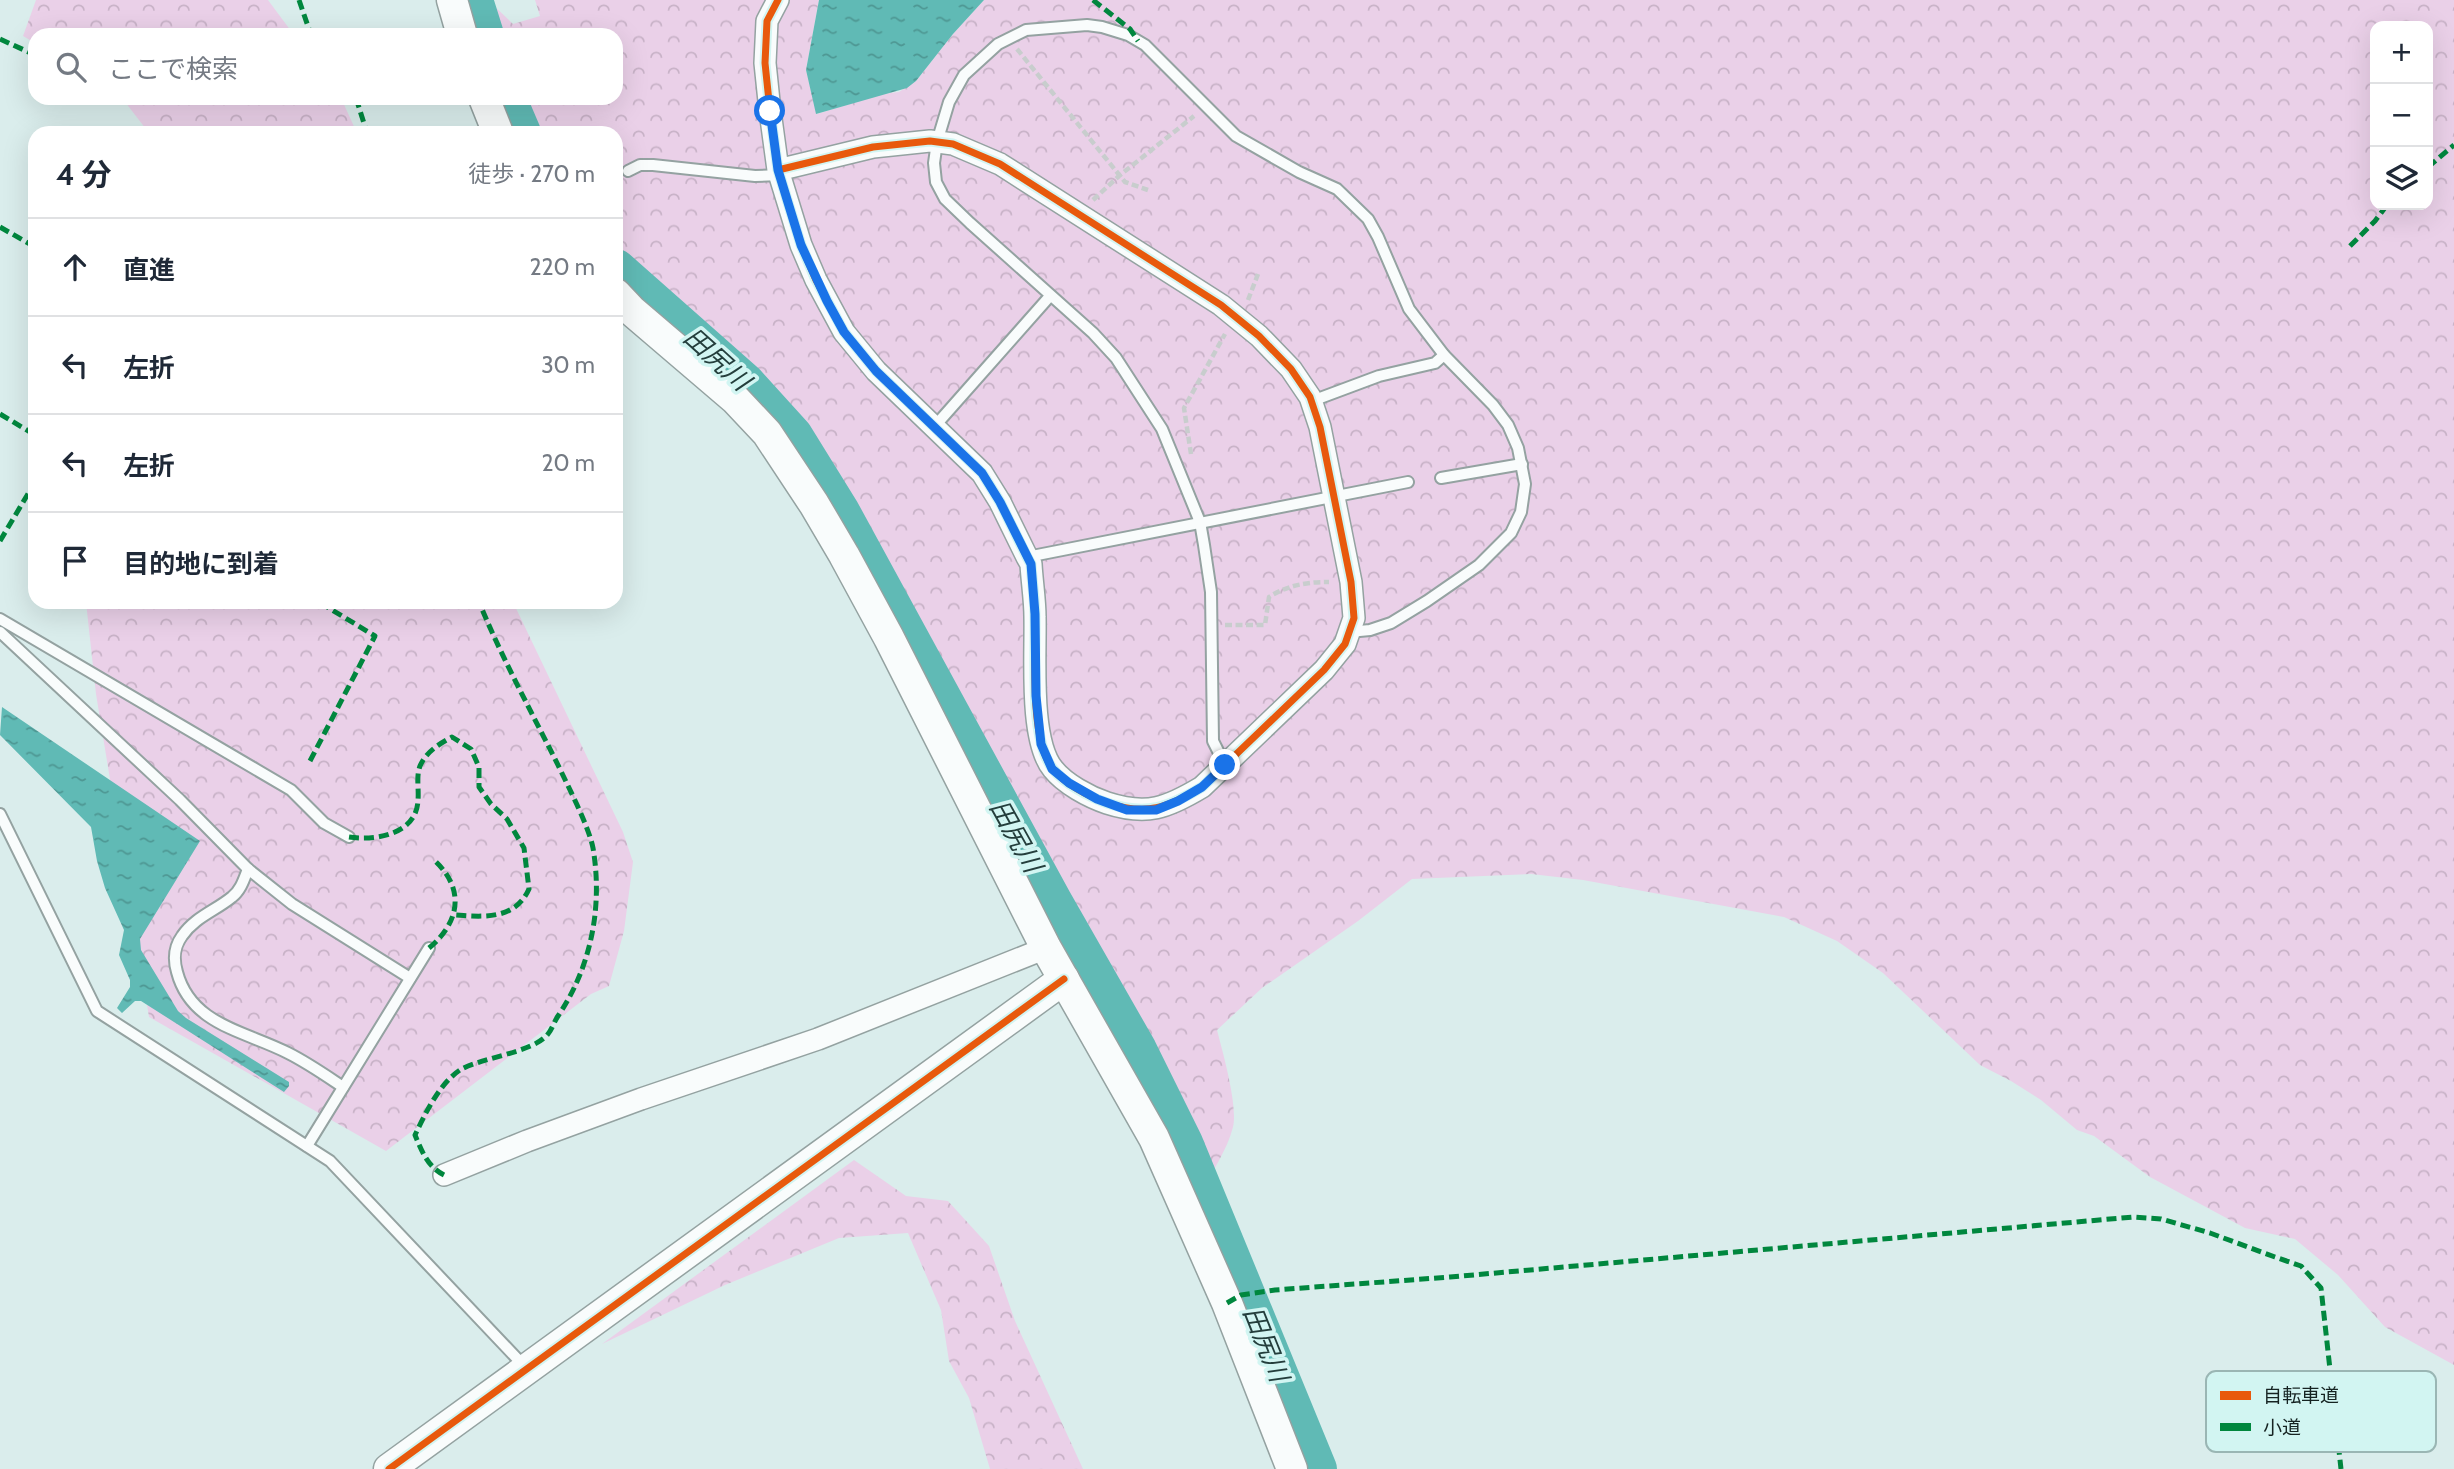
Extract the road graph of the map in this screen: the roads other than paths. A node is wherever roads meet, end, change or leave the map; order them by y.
1 (452, 0) edge
2 (778, 0) edge
3 (460, 28) edge
4 (487, 105) edge
5 (495, 126) edge
6 (937, 142) junction
7 (628, 171) dead end
8 (779, 173) junction
9 (1050, 296) junction
10 (623, 302) edge
11 (1444, 355) junction
12 (1312, 401) junction
13 (935, 426) junction
14 (1521, 464) junction
15 (1441, 478) dead end
16 (1408, 482) dead end
17 (1334, 496) junction
18 (1200, 522) junction
19 (1027, 557) junction
20 (0, 619) edge
21 (0, 632) edge
22 (1349, 632) junction
23 (1225, 765) junction
24 (0, 814) edge
25 (349, 838) dead end
26 (248, 869) junction
27 (429, 948) dead end
28 (1046, 948) junction
29 (410, 978) junction
30 (1064, 979) junction
31 (343, 1087) junction
32 (307, 1146) junction
33 (444, 1175) dead end
34 (527, 1369) junction
35 (389, 1469) edge
36 (1292, 1469) edge

1 - 3 street
2 - 8 street
4 - 5 street
6 - 8 street
6 - 9 lane
6 - 11 lane
6 - 12 street
7 - 8 lane
8 - 13 street
9 - 13 lane
9 - 18 lane
10 - 28 street
11 - 12 lane
11 - 14 lane
12 - 17 street
13 - 19 street
14 - 15 lane
14 - 22 lane
16 - 17 lane
17 - 18 lane
17 - 22 street
18 - 19 lane
18 - 23 lane
19 - 23 street
20 - 25 lane
21 - 26 lane
22 - 23 street
24 - 32 lane
26 - 29 lane
26 - 31 lane
27 - 29 lane
28 - 30 street
28 - 33 street
29 - 31 lane
30 - 34 street
30 - 36 street
31 - 32 lane
32 - 34 lane
34 - 35 street

